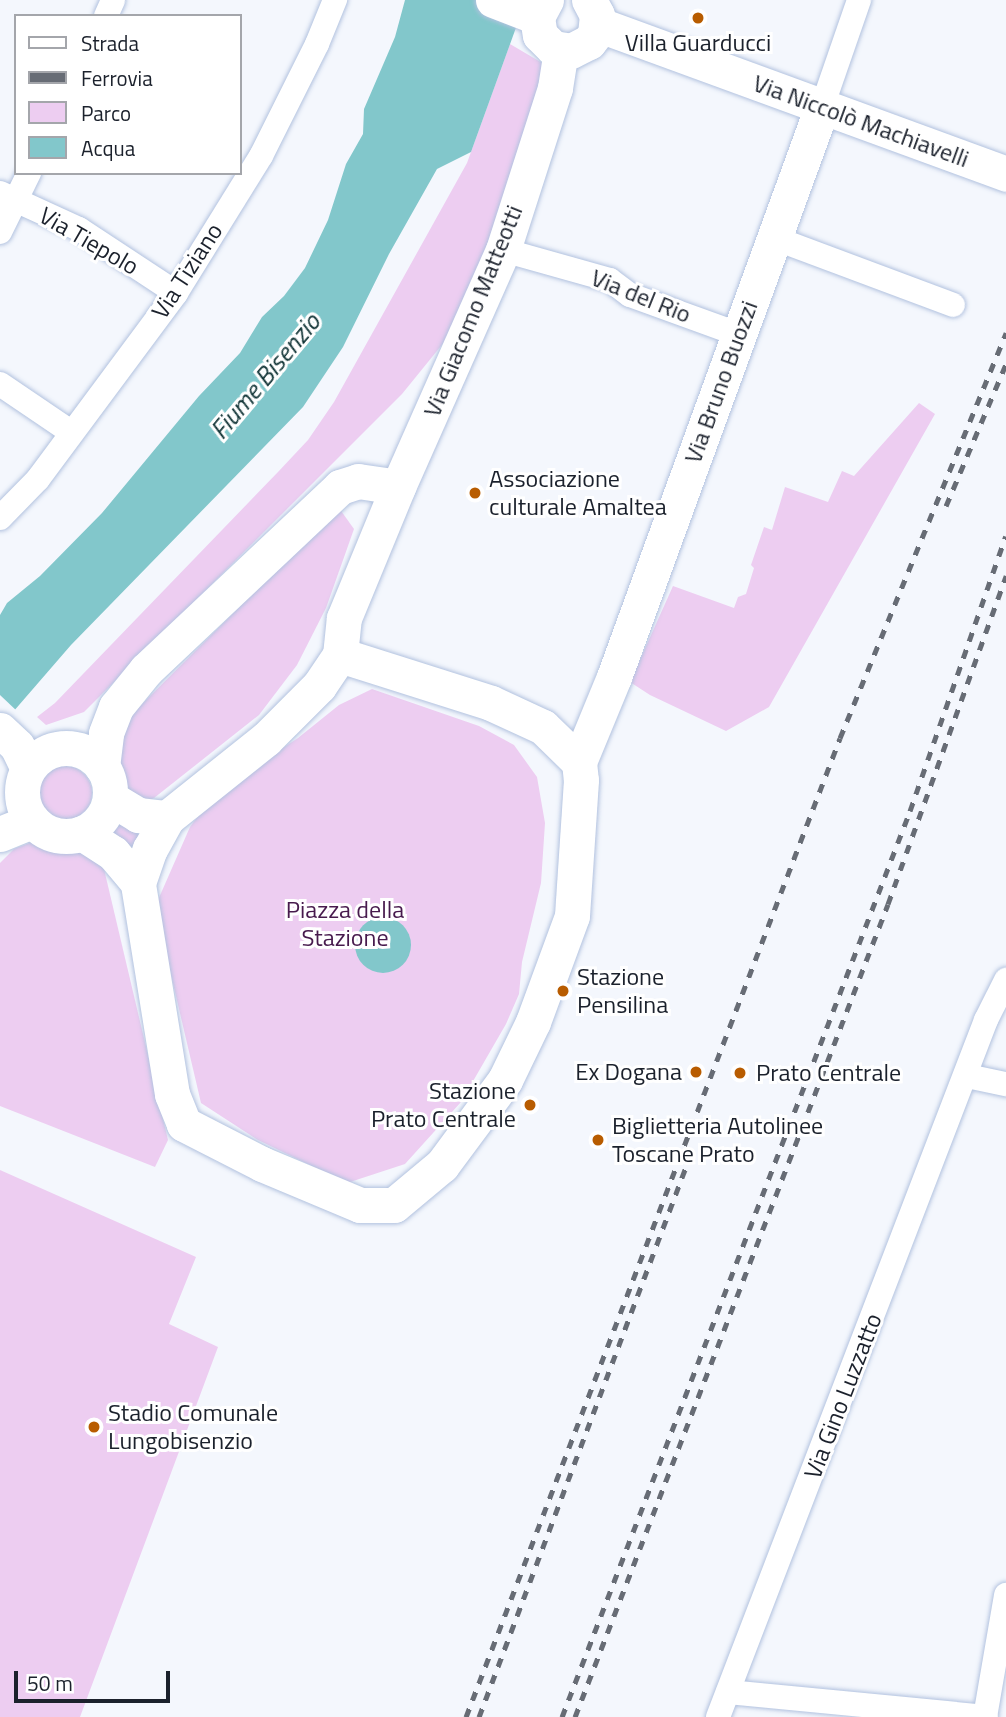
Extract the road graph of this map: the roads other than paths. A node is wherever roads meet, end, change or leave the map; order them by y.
1 (335, 0) edge
2 (859, 0) edge
3 (525, 7) edge
4 (593, 12) edge
5 (561, 51) junction
6 (822, 107) junction
7 (1006, 174) edge
8 (27, 175) edge
9 (8, 197) edge
10 (0, 232) edge
11 (774, 238) junction
12 (503, 250) junction
13 (176, 293) junction
14 (953, 305) dead end
15 (738, 334) junction
16 (0, 384) edge
17 (71, 432) junction
18 (398, 487) junction
19 (0, 518) edge
20 (340, 655) junction
21 (579, 762) junction
22 (18, 766) edge
23 (106, 783) junction
24 (167, 818) junction
25 (32, 821) junction
26 (82, 833) junction
27 (0, 834) edge
28 (138, 883) junction
29 (1006, 979) edge
30 (967, 1076) junction
31 (1006, 1084) edge
32 (1006, 1594) edge
33 (728, 1692) junction
34 (718, 1717) edge
35 (986, 1717) edge

1 - 13 street, Via Tiziano
2 - 6 street, Via Bruno Buozzi
3 - 5 street
4 - 5 street
4 - 6 street, Via Niccolò Machiavelli
5 - 12 street, Via Giacomo Matteotti
6 - 7 street, Via Niccolò Machiavelli
6 - 11 street, Via Bruno Buozzi
8 - 9 street
9 - 10 street
9 - 13 street, Via Tiepolo
11 - 14 street
11 - 15 street, Via Bruno Buozzi
12 - 15 street, Via del Rio
12 - 18 street, Via Giacomo Matteotti
13 - 17 street, Via Tiziano
15 - 21 street, Via Bruno Buozzi
16 - 17 street
17 - 19 street, Via Tiziano
18 - 20 street, Via Giacomo Matteotti
18 - 23 street
20 - 21 street
20 - 24 street
21 - 28 street
22 - 23 street
22 - 25 street
23 - 24 street
23 - 26 street
24 - 28 street
25 - 26 street
25 - 27 street
26 - 28 street
29 - 30 street, Via Gino Luzzatto
30 - 31 street
30 - 33 street, Via Gino Luzzatto
32 - 35 street
33 - 34 street, Via Gino Luzzatto
33 - 35 street

